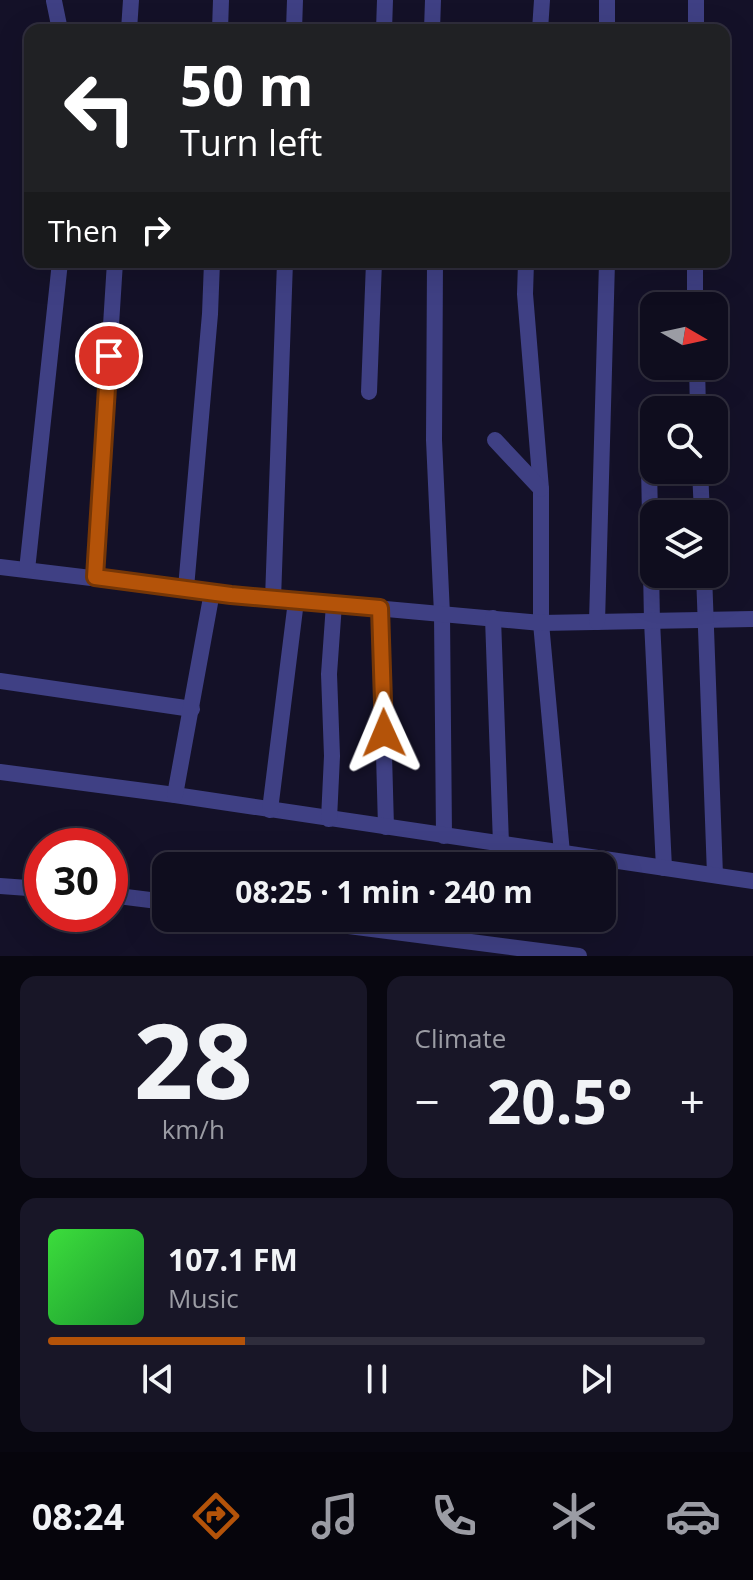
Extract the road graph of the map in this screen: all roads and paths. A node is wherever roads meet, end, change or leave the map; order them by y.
1 (131, 0) edge
2 (221, 0) edge
3 (295, 0) edge
4 (385, 0) edge
5 (433, 0) edge
6 (542, 0) edge
7 (607, 0) edge
8 (696, 0) edge
9 (54, 1) edge
10 (59, 24) edge
11 (129, 24) edge
12 (220, 24) edge
13 (294, 24) edge
14 (384, 24) edge
15 (432, 24) edge
16 (540, 24) edge
17 (607, 24) edge
18 (696, 24) edge
19 (59, 268) edge
20 (115, 268) edge
21 (212, 268) edge
22 (285, 268) edge
23 (374, 268) edge
24 (435, 268) edge
25 (526, 268) edge
26 (607, 268) edge
27 (695, 268) edge
28 (695, 292) edge
29 (369, 392) dead end
30 (495, 440) dead end
31 (649, 484) edge
32 (541, 489) junction
33 (0, 567) edge
34 (27, 570) junction
35 (95, 577) junction
36 (186, 588) junction
37 (704, 588) edge
38 (212, 592) junction
39 (273, 599) junction
40 (296, 601) junction
41 (334, 604) junction
42 (380, 608) junction
43 (442, 614) junction
44 (493, 618) junction
45 (753, 619) edge
46 (652, 621) junction
47 (705, 621) junction
48 (597, 622) junction
49 (541, 623) junction
50 (0, 681) edge
51 (192, 709) junction
52 (0, 772) edge
53 (175, 795) junction
54 (270, 810) junction
55 (329, 819) junction
56 (386, 827) junction
57 (444, 836) junction
58 (501, 844) junction
59 (555, 852) edge
60 (562, 852) edge
61 (616, 861) edge
62 (664, 868) junction
63 (715, 875) junction
64 (753, 881) edge
65 (0, 886) edge
66 (24, 888) edge
67 (128, 897) edge
68 (152, 900) edge
69 (395, 932) edge
70 (579, 956) edge

1 - 11 street
2 - 12 street
3 - 13 street
4 - 14 street
5 - 15 street
6 - 16 street
7 - 17 street
8 - 18 street
9 - 10 street
19 - 34 street
20 - 35 street
21 - 36 street
22 - 39 street
23 - 29 street
24 - 43 street
25 - 32 street
26 - 48 street
27 - 28 street
30 - 32 street
31 - 46 street
32 - 49 street
33 - 34 street
34 - 35 street
35 - 36 street
36 - 38 street
37 - 47 street
38 - 39 street
38 - 51 street
39 - 40 street
40 - 41 street
40 - 54 street
41 - 42 street
41 - 55 street
42 - 43 street
42 - 56 street
43 - 44 street
43 - 57 street
44 - 49 street
44 - 58 street
45 - 47 street
46 - 47 street
46 - 48 street
46 - 62 street
47 - 63 street
48 - 49 street
49 - 60 street
50 - 51 street
51 - 53 street
52 - 53 street
53 - 54 street
54 - 55 street
55 - 56 street
56 - 57 street
57 - 58 street
58 - 59 street
61 - 62 street
62 - 63 street
63 - 64 street
65 - 66 street
67 - 68 street
69 - 70 street

